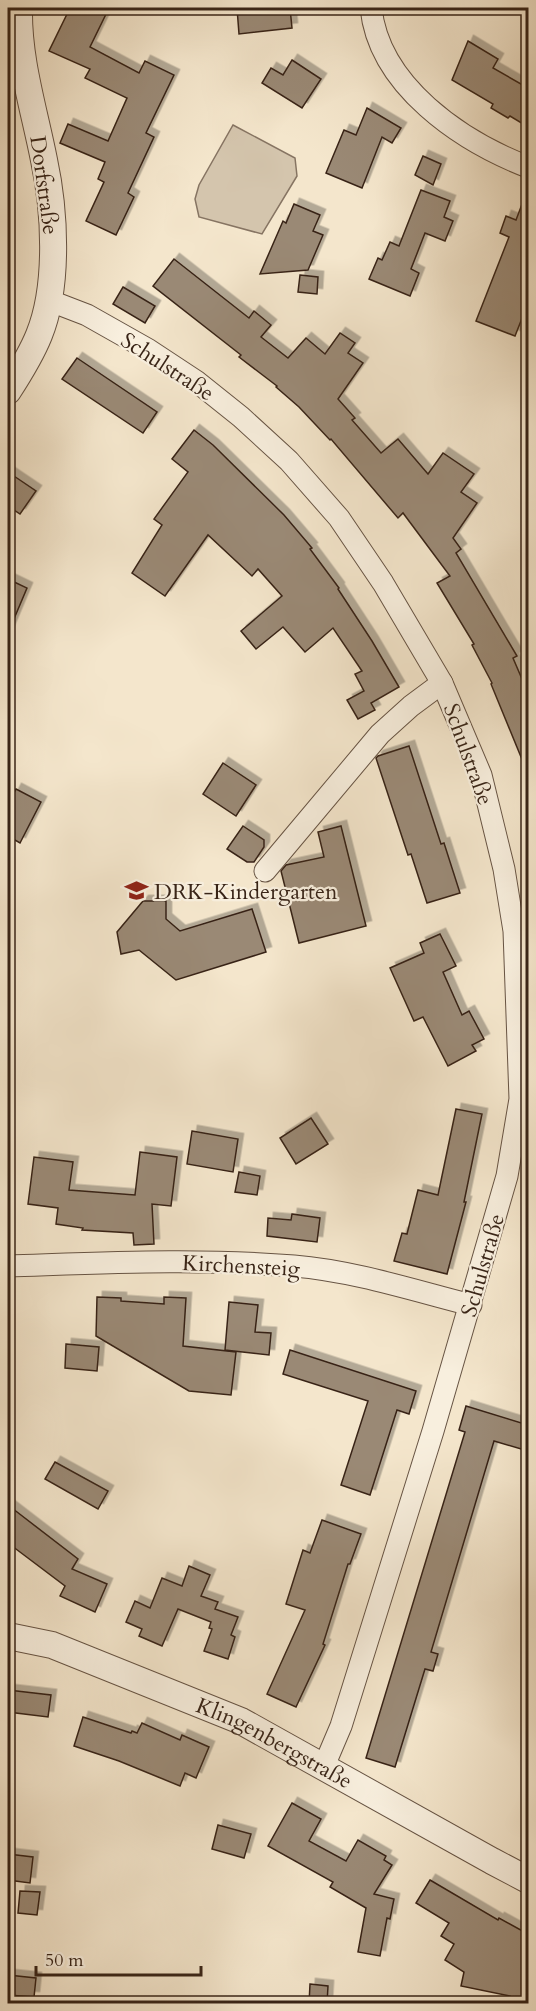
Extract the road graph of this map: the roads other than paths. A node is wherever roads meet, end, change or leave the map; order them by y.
1 (19, 8) edge
2 (371, 8) edge
3 (528, 167) edge
4 (48, 300) junction
5 (8, 391) edge
6 (442, 683) junction
7 (265, 871) dead end
8 (8, 1266) edge
9 (471, 1305) junction
10 (8, 1636) edge
11 (324, 1766) junction
12 (528, 1880) edge

1 - 4 street, Dorfstraße
2 - 3 street
4 - 5 street, Dorfstraße
4 - 6 street, Schulstraße
6 - 7 street, Schulstraße
6 - 9 street, Schulstraße
8 - 9 street, Kirchensteig
9 - 11 street, Schulstraße
10 - 11 street, Klingenbergstraße
11 - 12 street, Klingenbergstraße

